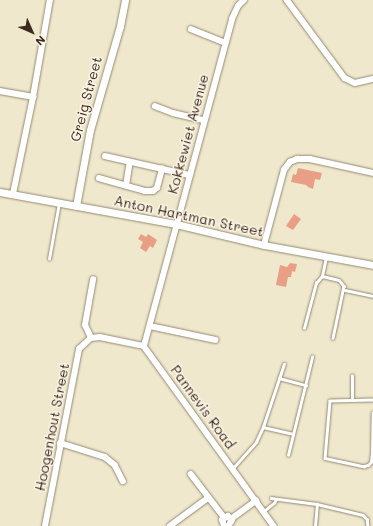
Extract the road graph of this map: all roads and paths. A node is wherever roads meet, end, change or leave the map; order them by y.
1 (50, 0) edge
2 (125, 0) edge
3 (244, 0) edge
4 (287, 0) edge
5 (191, 29) dead end
6 (225, 43) junction
7 (373, 79) edge
8 (0, 91) edge
9 (33, 97) junction
10 (155, 106) dead end
11 (204, 120) junction
12 (105, 156) dead end
13 (130, 162) junction
14 (162, 169) junction
15 (373, 173) edge
16 (189, 175) junction
17 (99, 178) dead end
18 (126, 186) junction
19 (0, 192) edge
20 (13, 194) junction
21 (59, 203) junction
22 (76, 206) junction
23 (176, 224) junction
24 (264, 245) junction
25 (326, 256) junction
26 (50, 258) dead end
27 (373, 264) edge
28 (322, 276) junction
29 (93, 280) dead end
30 (345, 290) junction
31 (373, 296) edge
32 (150, 326) junction
33 (304, 328) dead end
34 (91, 338) junction
35 (333, 338) dead end
36 (216, 340) dead end
37 (144, 346) junction
38 (312, 357) dead end
39 (284, 364) dead end
40 (352, 376) dead end
41 (279, 378) junction
42 (306, 385) junction
43 (352, 400) junction
44 (373, 400) edge
45 (373, 413) edge
46 (263, 427) junction
47 (293, 434) junction
48 (60, 443) junction
49 (373, 452) edge
50 (288, 455) dead end
51 (232, 468) junction
52 (191, 474) dead end
53 (123, 481) dead end
54 (208, 498) junction
55 (272, 498) dead end
56 (276, 499) junction
57 (256, 501) junction
58 (317, 504) junction
59 (263, 511) junction
60 (224, 517) junction
61 (232, 519) junction
62 (45, 526) edge
63 (170, 526) edge
64 (224, 526) edge
65 (231, 526) edge
66 (274, 526) edge
67 (315, 526) edge
68 (368, 526) edge

1 - 9 street
2 - 22 street, Greig Street
3 - 6 street, Kokkewiet Avenue
4 - 7 street
5 - 6 street
6 - 11 street, Kokkewiet Avenue
8 - 9 street
9 - 20 street
10 - 11 street
11 - 16 street, Kokkewiet Avenue
12 - 13 street
13 - 14 street
13 - 18 street
14 - 16 street
14 - 18 street
15 - 24 street
16 - 23 street, Kokkewiet Avenue
17 - 18 street
19 - 20 street, Anton Hartman Street
20 - 21 street, Anton Hartman Street
21 - 22 street, Anton Hartman Street
21 - 26 lane
22 - 23 street, Anton Hartman Street
23 - 24 street, Anton Hartman Street
23 - 32 street, Kokkewiet Avenue
24 - 25 street, Anton Hartman Street
25 - 27 street, Anton Hartman Street
25 - 28 lane
28 - 30 lane
28 - 33 lane
29 - 34 street
30 - 31 lane
30 - 35 lane
32 - 36 street
32 - 37 street, Kokkewiet Avenue
34 - 37 street
34 - 48 street, Hoogenhout Street
37 - 51 street, Pannevis Road
38 - 42 lane
39 - 41 lane
40 - 43 lane
41 - 42 lane
41 - 46 lane
42 - 47 lane
43 - 44 lane
43 - 49 lane
45 - 49 lane
46 - 47 lane
46 - 51 lane
47 - 50 lane
48 - 53 street
48 - 62 street, Hoogenhout Street
51 - 57 street, Pannevis Road
52 - 54 street
54 - 60 street
54 - 63 street
55 - 56 lane
56 - 58 lane
56 - 59 lane
57 - 59 street, Pannevis Road
57 - 61 street
58 - 67 lane
58 - 68 lane
59 - 66 street, Pannevis Road
60 - 61 street
60 - 64 street
61 - 65 street

